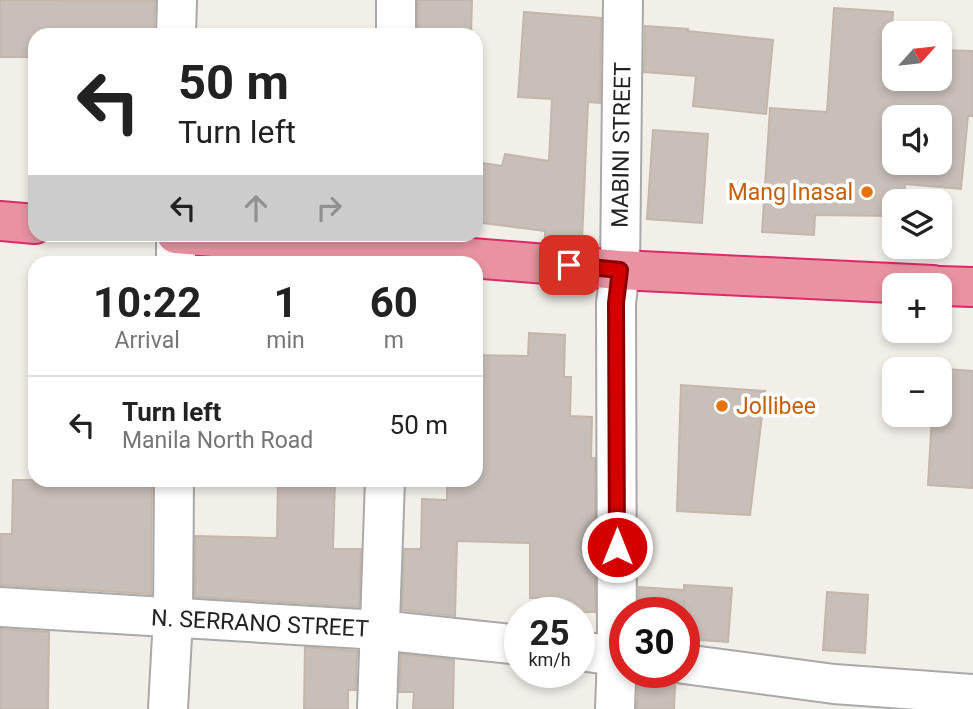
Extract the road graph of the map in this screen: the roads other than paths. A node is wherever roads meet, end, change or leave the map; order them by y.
1 (177, 0) edge
2 (396, 0) edge
3 (623, 0) edge
4 (176, 28) edge
5 (396, 28) edge
6 (0, 221) edge
7 (28, 223) edge
8 (292, 242) edge
9 (393, 249) edge
10 (469, 256) edge
11 (483, 257) edge
12 (620, 270) junction
13 (882, 283) edge
14 (952, 286) edge
15 (973, 287) edge
16 (174, 487) edge
17 (384, 487) edge
18 (620, 597) edge
19 (0, 607) edge
20 (173, 618) junction
21 (379, 630) junction
22 (504, 643) edge
23 (700, 668) edge
24 (617, 688) edge
25 (973, 694) edge
26 (834, 697) edge
27 (168, 709) edge
28 (377, 709) edge
29 (615, 709) edge

1 - 4 street
2 - 5 street
3 - 12 street, MABINI STREET
6 - 7 highway
8 - 9 highway
9 - 10 highway
11 - 12 highway
12 - 13 highway
12 - 18 street, MABINI STREET
14 - 15 highway
16 - 20 street
17 - 21 street
19 - 20 street, N. SERRANO STREET
20 - 21 street, N. SERRANO STREET
20 - 27 street
21 - 22 street, N. SERRANO STREET
21 - 28 street
23 - 26 street
24 - 29 street, MABINI STREET
25 - 26 street

